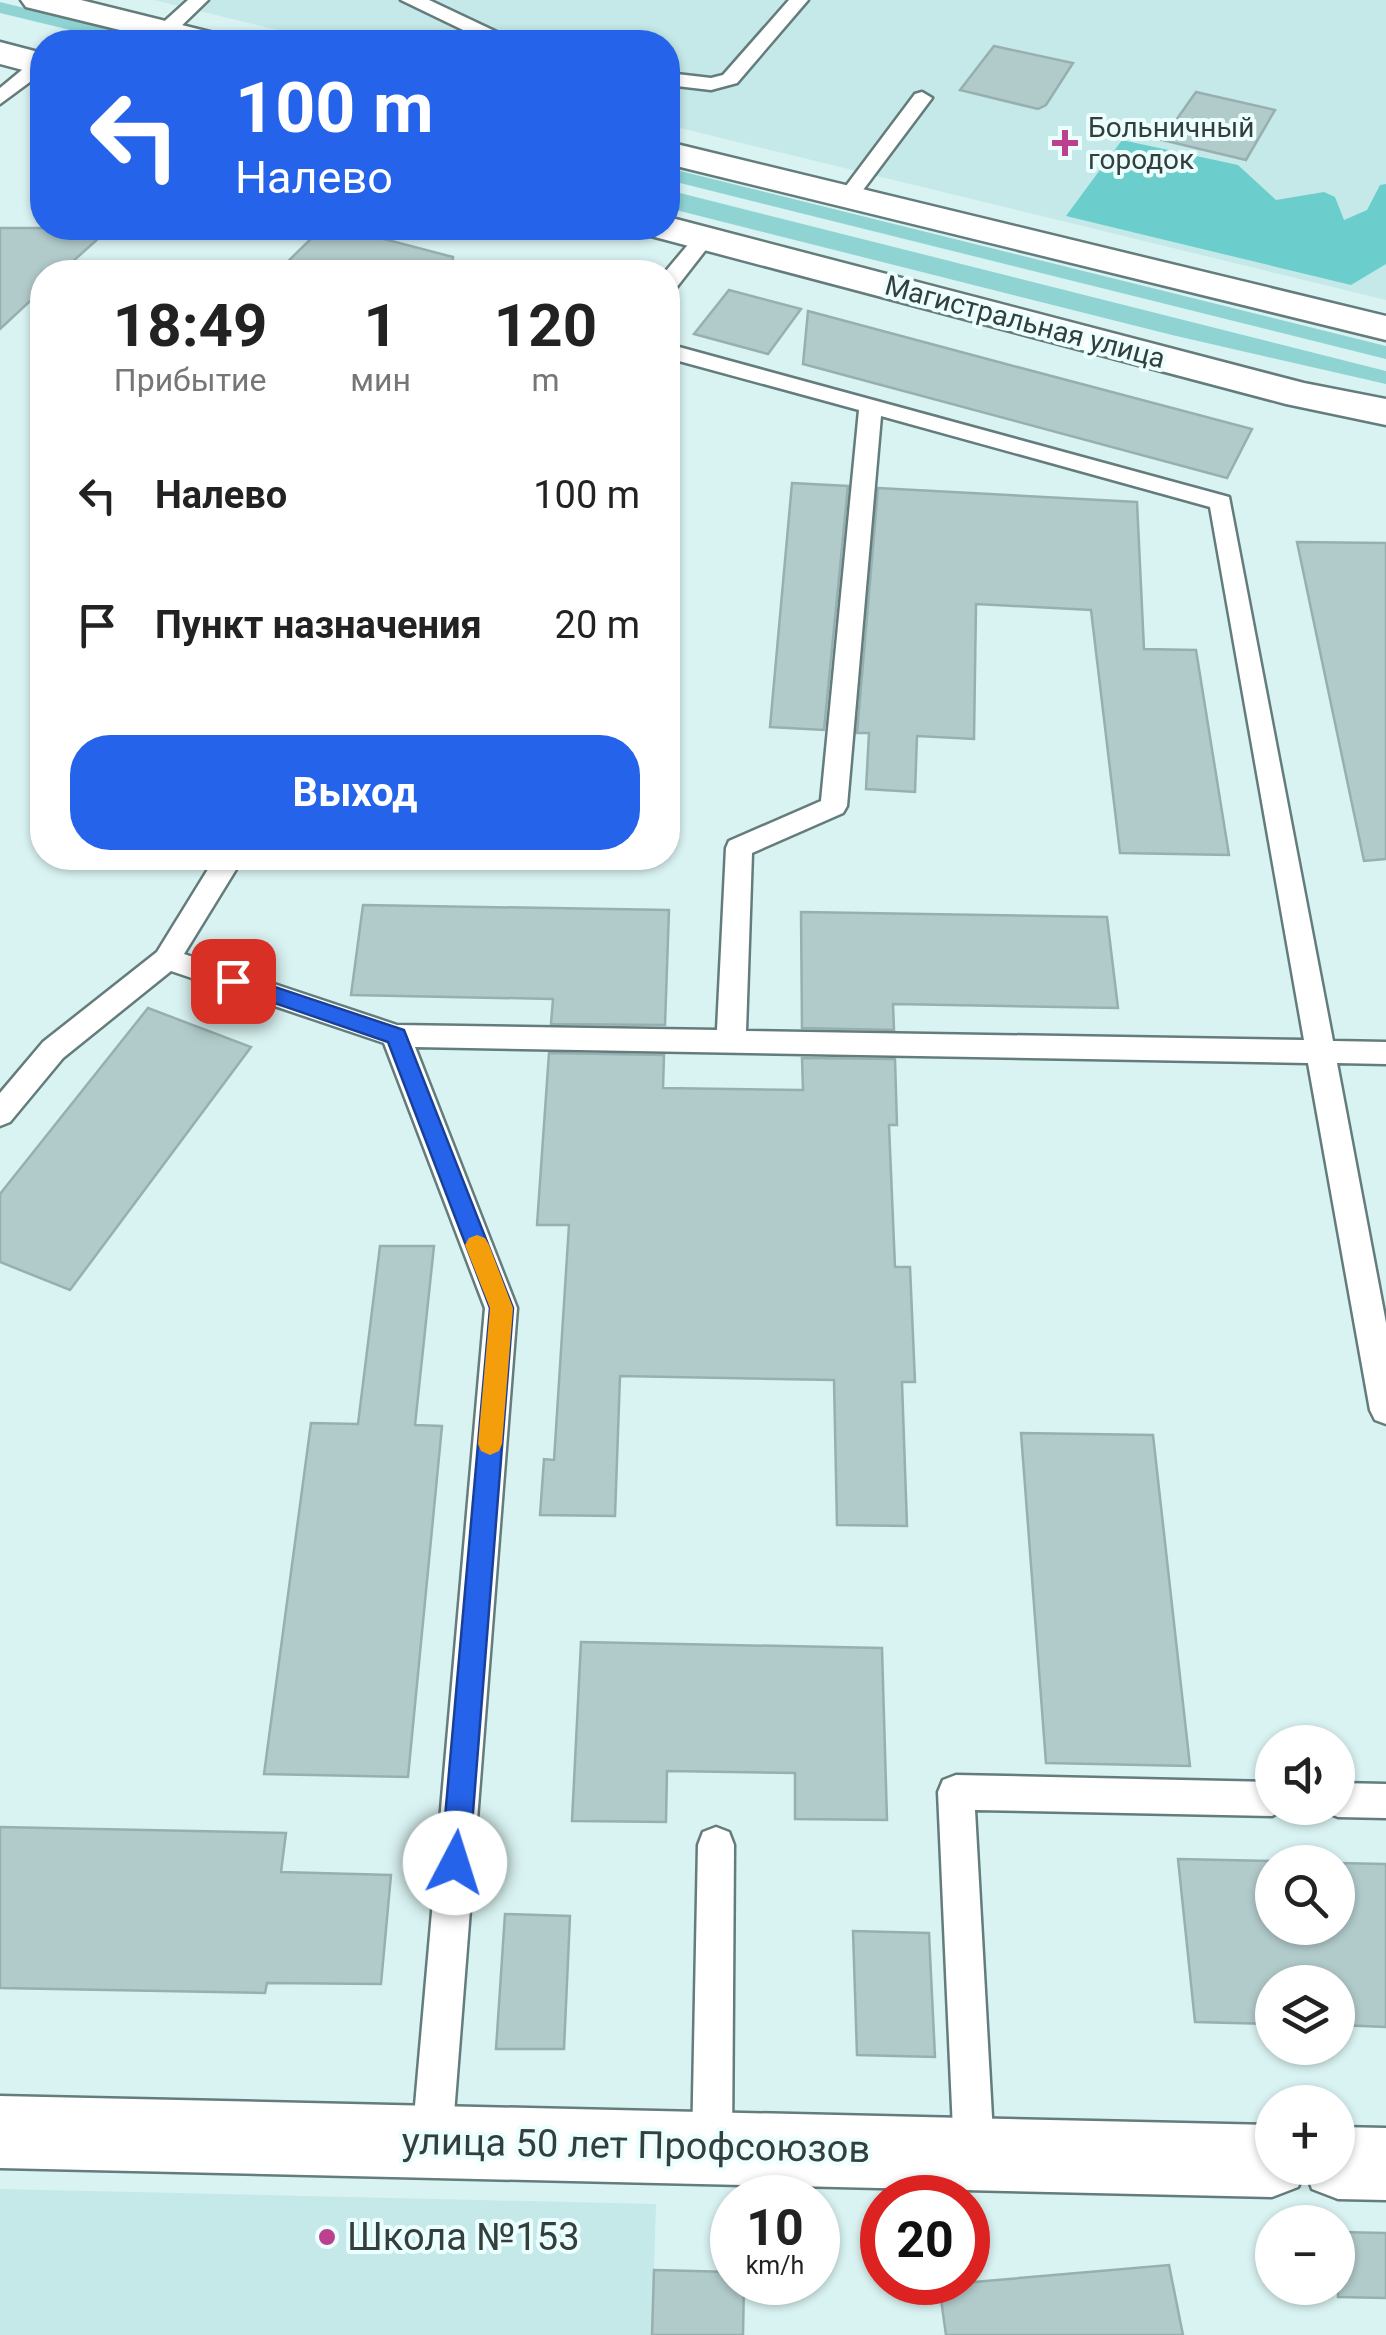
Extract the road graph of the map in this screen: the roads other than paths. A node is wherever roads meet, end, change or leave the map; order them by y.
1 (38, 0) edge
2 (199, 0) edge
3 (410, 0) edge
4 (799, 0) edge
5 (156, 30) edge
6 (166, 30) edge
7 (475, 30) edge
8 (0, 54) edge
9 (30, 61) edge
10 (30, 74) edge
11 (680, 80) edge
12 (0, 98) edge
13 (922, 98) dead end
14 (680, 157) edge
15 (847, 198) junction
16 (680, 232) edge
17 (704, 238) junction
18 (680, 268) edge
19 (1386, 328) edge
20 (680, 354) edge
21 (871, 406) junction
22 (1386, 412) edge
23 (221, 870) edge
24 (167, 959) junction
25 (396, 1036) junction
26 (731, 1042) junction
27 (1321, 1052) junction
28 (1386, 1053) edge
29 (0, 1114) edge
30 (1386, 1410) edge
31 (1255, 1799) edge
32 (1355, 1800) edge
33 (1386, 1801) edge
34 (716, 1845) dead end
35 (0, 2132) edge
36 (432, 2140) junction
37 (712, 2147) junction
38 (974, 2154) junction
39 (1255, 2161) edge
40 (1355, 2163) edge
41 (1386, 2164) edge

1 - 5 street
2 - 6 lane
3 - 7 lane
4 - 11 lane
8 - 9 street
10 - 12 lane
13 - 15 lane
14 - 15 street
15 - 19 street
16 - 17 street, Магистральная улица
17 - 18 lane
17 - 22 street, Магистральная улица
20 - 21 lane
21 - 26 lane
21 - 27 lane
23 - 24 lane
24 - 25 lane
24 - 29 lane
25 - 26 lane
25 - 36 lane
26 - 27 lane
27 - 28 lane
27 - 30 lane
31 - 38 lane
32 - 33 lane
34 - 37 lane
35 - 36 street, улица 50 лет Профсоюзов
36 - 37 street, улица 50 лет Профсоюзов
37 - 38 street, улица 50 лет Профсоюзов
38 - 39 street, улица 50 лет Профсоюзов
40 - 41 street

